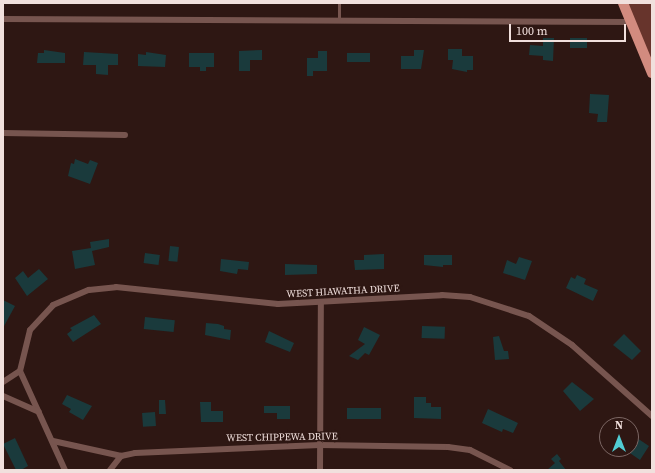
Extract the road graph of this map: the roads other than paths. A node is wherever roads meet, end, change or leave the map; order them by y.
1 (339, 3) edge
2 (623, 3) edge
3 (3, 19) edge
4 (339, 20) junction
5 (631, 22) junction
6 (652, 73) edge
7 (3, 133) edge
8 (125, 136) dead end
9 (321, 303) junction
10 (20, 372) junction
11 (3, 382) edge
12 (3, 396) edge
13 (39, 412) junction
14 (652, 416) edge
15 (52, 441) junction
16 (320, 445) junction
17 (121, 456) junction
18 (65, 470) edge
19 (110, 470) edge
20 (320, 470) edge
21 (510, 470) edge

1 - 4 lane
2 - 5 main road
3 - 4 street
4 - 5 street
5 - 6 main road
7 - 8 street
9 - 10 street, WEST HIAWATHA DRIVE
9 - 14 street, WEST HIAWATHA DRIVE
9 - 16 street
10 - 11 street
10 - 13 street
12 - 13 street
13 - 15 street
15 - 17 street, WEST CHIPPEWA DRIVE
15 - 18 street
16 - 17 street, WEST CHIPPEWA DRIVE
16 - 20 street
16 - 21 street, WEST CHIPPEWA DRIVE
17 - 19 street

